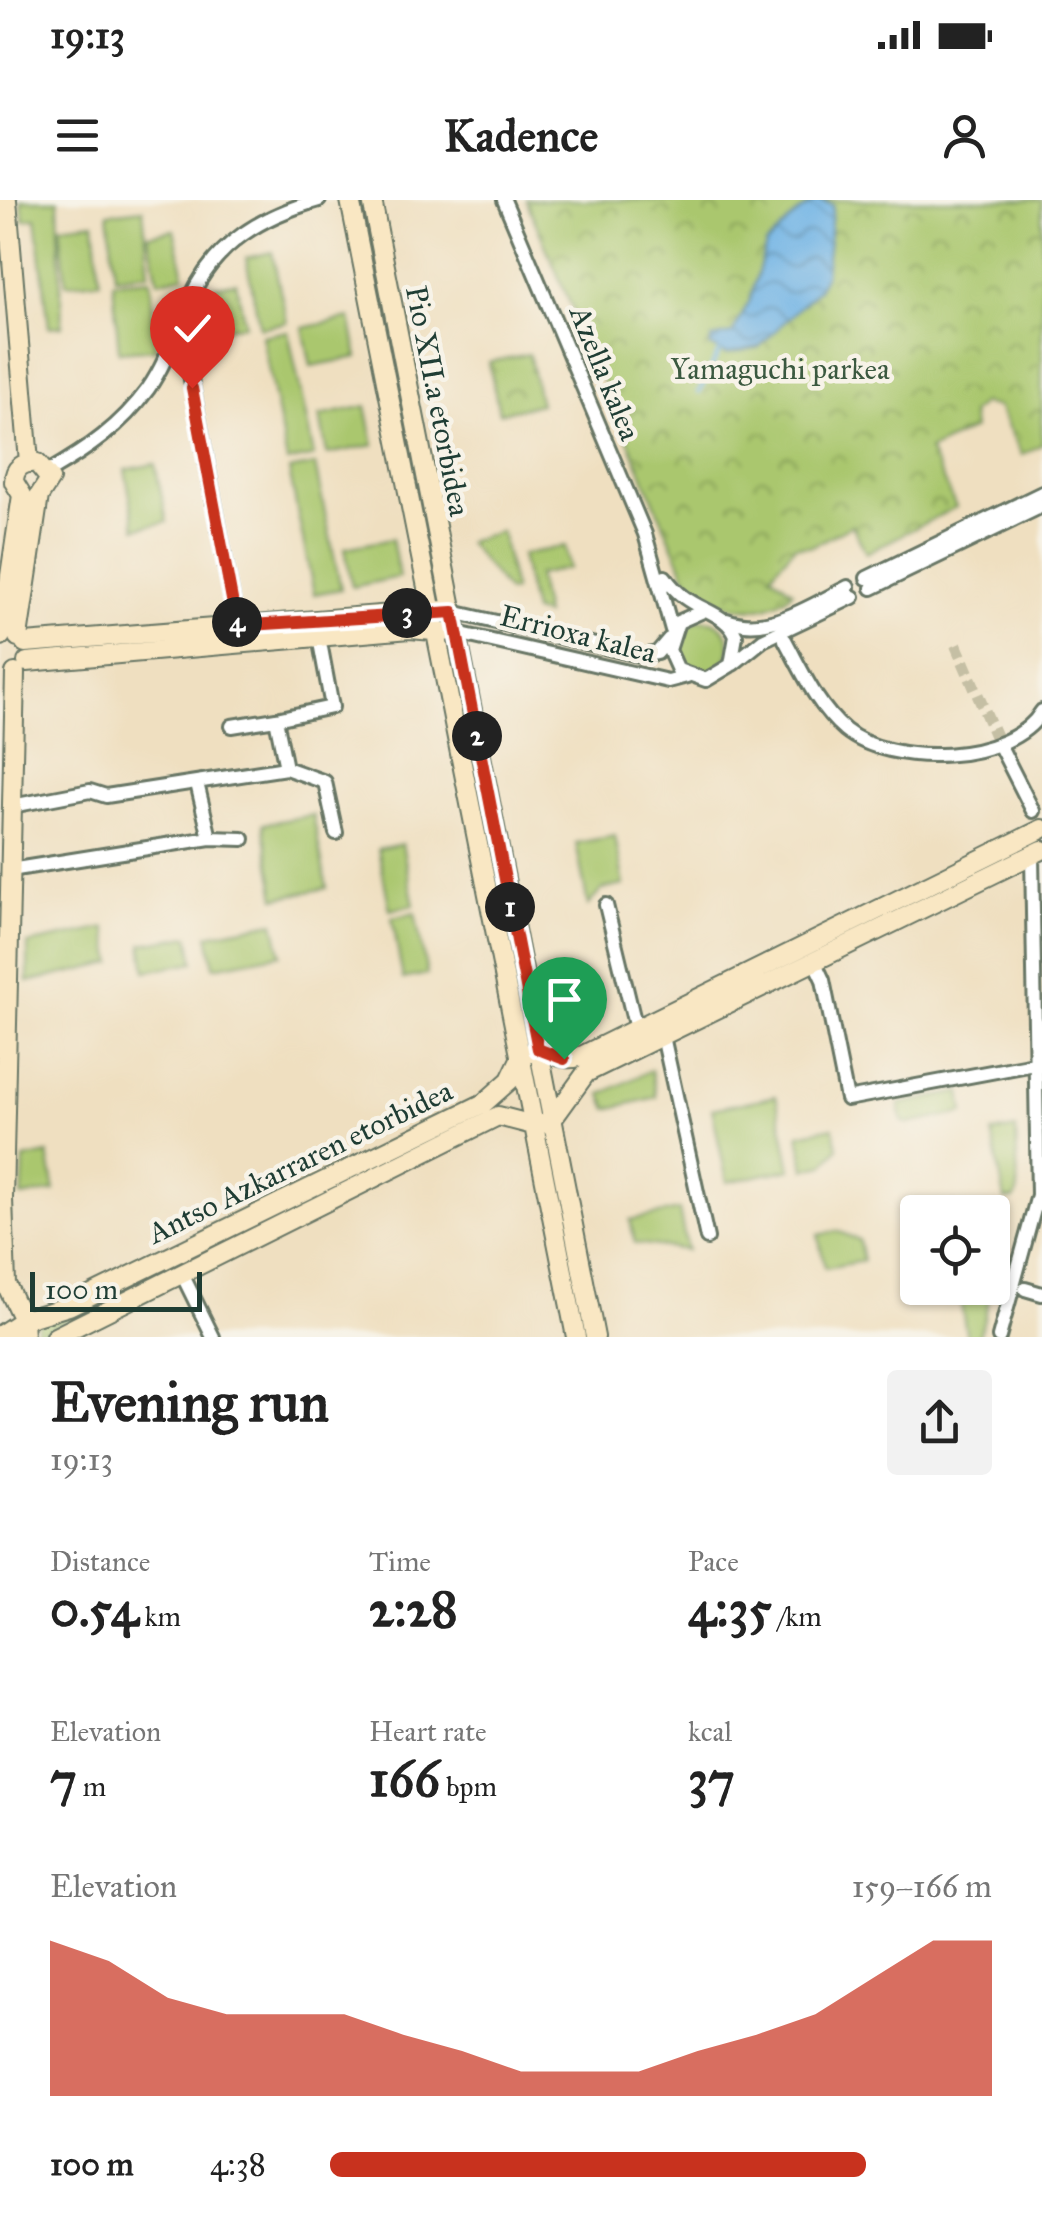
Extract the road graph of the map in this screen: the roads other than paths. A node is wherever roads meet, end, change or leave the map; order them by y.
1 (7, 200) edge
2 (318, 200) edge
3 (350, 200) edge
4 (372, 200) edge
5 (504, 200) edge
6 (174, 338) junction
7 (164, 364) junction
8 (192, 388) junction
9 (30, 462) junction
10 (48, 472) junction
11 (18, 490) edge
12 (1042, 493) edge
13 (1042, 506) edge
14 (657, 566) junction
15 (443, 610) junction
16 (703, 611) junction
17 (725, 619) junction
18 (237, 626) junction
19 (448, 632) junction
20 (671, 634) junction
21 (320, 638) junction
22 (784, 640) dead end
23 (12, 652) edge
24 (731, 665) junction
25 (687, 676) junction
26 (1042, 711) edge
27 (276, 718) junction
28 (232, 726) dead end
29 (1000, 744) junction
30 (286, 768) junction
31 (197, 784) junction
32 (12, 806) junction
33 (1033, 811) dead end
34 (1042, 829) edge
35 (336, 833) dead end
36 (210, 838) junction
37 (244, 839) dead end
38 (1037, 853) edge
39 (10, 870) junction
40 (606, 905) dead end
41 (816, 963) junction
42 (636, 1029) junction
43 (664, 1036) junction
44 (530, 1052) junction
45 (564, 1059) junction
46 (1034, 1064) junction
47 (510, 1080) junction
48 (569, 1095) junction
49 (508, 1117) junction
50 (3, 1123) edge
51 (544, 1123) junction
52 (1039, 1173) edge
53 (707, 1238) dead end
54 (182, 1274) junction
55 (1025, 1289) dead end
56 (1042, 1294) edge
57 (23, 1328) edge
58 (0, 1335) edge
59 (54, 1337) edge
60 (213, 1337) edge
61 (576, 1337) edge
62 (596, 1337) edge
63 (998, 1337) edge

1 - 9 main road
2 - 6 street
3 - 15 main road, Pio XII.a etorbidea
4 - 15 main road, Pio XII.a etorbidea
5 - 14 street, Azella kalea
6 - 7 street
6 - 8 street
7 - 8 street
7 - 10 street
8 - 18 street
9 - 10 main road
9 - 11 main road
10 - 11 main road
11 - 23 main road
12 - 13 street
14 - 16 street, Azella kalea
14 - 20 street, Azella kalea
15 - 18 main road
15 - 19 main road, Pio XII.a etorbidea
15 - 20 street, Errioxa kalea
16 - 17 street
16 - 20 street
17 - 24 street
17 - 24 street
18 - 23 main road
19 - 21 main road
19 - 25 street, Errioxa kalea
19 - 44 main road, Pio XII.a etorbidea
20 - 25 street
21 - 23 main road
21 - 27 street
22 - 29 street
23 - 32 main road
24 - 25 street
26 - 29 street
27 - 28 street
27 - 30 street
29 - 33 street
30 - 31 street
30 - 35 street
31 - 32 street
31 - 36 street
32 - 39 main road
34 - 42 main road
36 - 37 street
36 - 39 street
38 - 41 main road
38 - 46 street
39 - 50 main road
40 - 42 street
41 - 43 main road
41 - 46 street
42 - 45 main road
43 - 48 main road
43 - 53 street
44 - 45 main road
44 - 47 main road, Antso Azkarraren etorbidea
44 - 51 main road, Pio XII.a etorbidea
45 - 48 main road
46 - 52 street
47 - 49 main road, Antso Azkarraren etorbidea
47 - 57 main road, Antso Azkarraren etorbidea
48 - 51 main road
49 - 51 main road
49 - 54 main road, Antso Azkarraren etorbidea
50 - 57 main road
51 - 61 main road, Pio XII.a etorbidea
51 - 62 main road, Pio XII.a etorbidea
52 - 63 street
54 - 59 main road, Antso Azkarraren etorbidea
54 - 60 street
55 - 56 street
57 - 58 main road, Antso Azkarraren etorbidea

